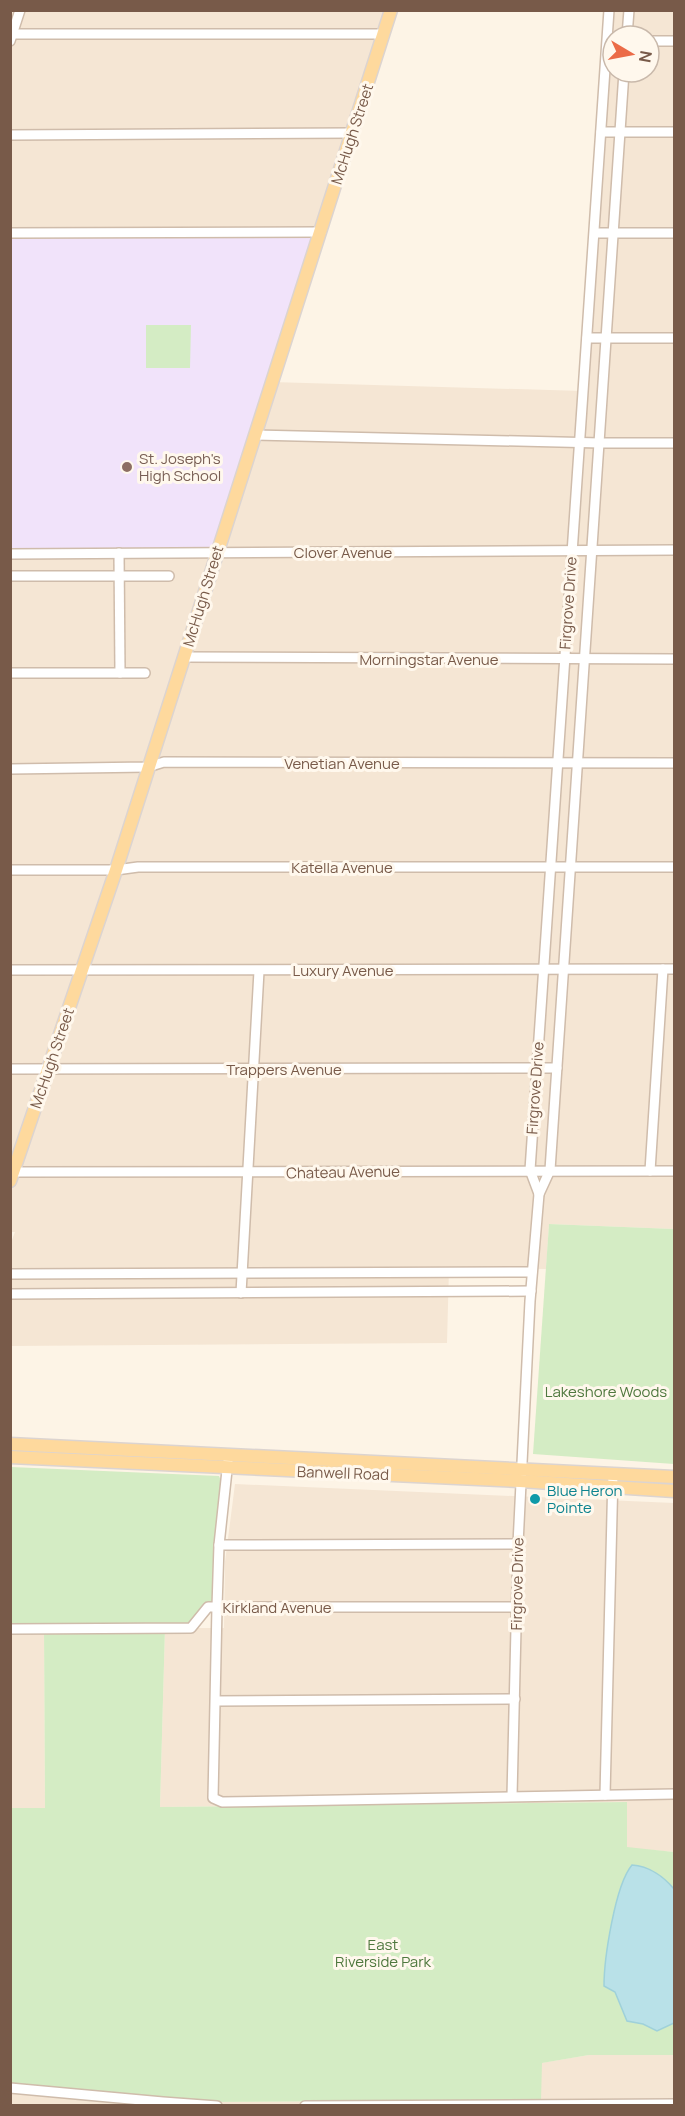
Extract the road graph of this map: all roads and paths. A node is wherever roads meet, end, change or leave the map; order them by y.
1 (20, 10) edge
2 (391, 10) edge
3 (383, 34) junction
4 (12, 37) edge
5 (606, 84) edge
6 (623, 84) edge
7 (601, 132) junction
8 (620, 132) junction
9 (675, 132) edge
10 (353, 133) junction
11 (10, 135) edge
12 (10, 232) edge
13 (321, 232) junction
14 (675, 233) edge
15 (595, 234) junction
16 (614, 234) junction
17 (606, 338) junction
18 (675, 338) edge
19 (587, 339) junction
20 (255, 435) junction
21 (579, 442) junction
22 (600, 443) junction
23 (675, 443) edge
24 (675, 550) edge
25 (591, 551) junction
26 (217, 552) junction
27 (572, 552) junction
28 (119, 553) junction
29 (10, 554) edge
30 (10, 576) edge
31 (120, 576) junction
32 (169, 576) dead end
33 (184, 657) junction
34 (564, 659) junction
35 (675, 659) edge
36 (585, 660) junction
37 (10, 673) edge
38 (120, 673) junction
39 (145, 673) dead end
40 (675, 763) edge
41 (558, 764) junction
42 (578, 764) junction
43 (148, 767) junction
44 (10, 769) edge
45 (570, 867) junction
46 (675, 867) edge
47 (550, 868) junction
48 (10, 870) edge
49 (116, 870) junction
50 (544, 969) junction
51 (563, 969) junction
52 (663, 969) junction
53 (675, 969) edge
54 (10, 970) edge
55 (82, 970) junction
56 (259, 970) junction
57 (253, 1068) junction
58 (536, 1068) junction
59 (556, 1068) junction
60 (10, 1069) edge
61 (48, 1069) junction
62 (530, 1170) junction
63 (550, 1170) junction
64 (650, 1171) junction
65 (675, 1171) edge
66 (247, 1173) junction
67 (12, 1175) edge
68 (538, 1194) junction
69 (386, 1272) junction
70 (532, 1272) junction
71 (242, 1273) junction
72 (10, 1274) edge
73 (110, 1274) junction
74 (385, 1291) junction
75 (531, 1291) junction
76 (110, 1293) junction
77 (241, 1293) junction
78 (10, 1294) edge
79 (10, 1444) edge
80 (10, 1457) edge
81 (228, 1462) junction
82 (521, 1468) junction
83 (613, 1474) junction
84 (675, 1477) edge
85 (520, 1481) junction
86 (612, 1488) junction
87 (675, 1491) edge
88 (518, 1544) junction
89 (219, 1545) junction
90 (217, 1607) junction
91 (517, 1607) junction
92 (10, 1629) edge
93 (515, 1699) junction
94 (216, 1701) junction
95 (675, 1794) edge
96 (605, 1795) junction
97 (512, 1796) junction
98 (10, 2088) edge
99 (72, 2094) junction
100 (163, 2104) edge
101 (675, 2104) edge
102 (344, 2105) edge
103 (436, 2105) edge
104 (528, 2105) edge
105 (624, 2105) edge
106 (72, 2106) edge
107 (217, 2106) edge
108 (305, 2106) edge

1 - 4 street
2 - 3 main road, McHugh Street
3 - 4 street
3 - 10 main road, McHugh Street
5 - 7 street, Firgrove Drive
6 - 8 street, Firgrove Drive
7 - 8 street
7 - 15 street, Firgrove Drive
8 - 9 street
8 - 16 street, Firgrove Drive
10 - 11 street
10 - 13 main road, McHugh Street
12 - 13 street
13 - 20 main road, McHugh Street
14 - 16 street
15 - 16 street
15 - 19 street, Firgrove Drive
16 - 17 street, Firgrove Drive
17 - 18 street
17 - 19 street
17 - 22 street, Firgrove Drive
19 - 21 street, Firgrove Drive
20 - 21 street
20 - 26 main road, McHugh Street
21 - 22 street
21 - 27 street, Firgrove Drive
22 - 23 street
22 - 25 street, Firgrove Drive
24 - 25 street, Clover Avenue
25 - 27 street, Clover Avenue
25 - 36 street, Firgrove Drive
26 - 27 street, Clover Avenue
26 - 28 street, Clover Avenue
26 - 33 main road, McHugh Street
27 - 34 street, Firgrove Drive
28 - 29 street, Clover Avenue
28 - 31 street
30 - 31 street
31 - 32 street
31 - 38 street
33 - 34 street, Morningstar Avenue
33 - 43 main road, McHugh Street
34 - 36 street, Morningstar Avenue
34 - 41 street, Firgrove Drive
35 - 36 street, Morningstar Avenue
36 - 42 street, Firgrove Drive
37 - 38 street
38 - 39 street
40 - 42 street, Venetian Avenue
41 - 42 street, Venetian Avenue
41 - 43 street, Venetian Avenue
41 - 47 street, Firgrove Drive
42 - 45 street, Firgrove Drive
43 - 44 street, Venetian Avenue
43 - 49 main road, McHugh Street
45 - 46 street, Katella Avenue
45 - 47 street, Katella Avenue
45 - 51 street, Firgrove Drive
47 - 49 street, Katella Avenue
47 - 50 street, Firgrove Drive
48 - 49 street, Katella Avenue
49 - 55 main road, McHugh Street
50 - 51 street, Luxury Avenue
50 - 56 street, Luxury Avenue
50 - 58 street, Firgrove Drive
51 - 52 street, Luxury Avenue
51 - 59 street, Firgrove Drive
52 - 53 street, Luxury Avenue
52 - 64 street
54 - 55 street, Luxury Avenue
55 - 56 street, Luxury Avenue
55 - 61 main road, McHugh Street
56 - 57 street
57 - 58 street, Trappers Avenue
57 - 61 street, Trappers Avenue
57 - 66 street
58 - 59 street, Trappers Avenue
58 - 62 street, Firgrove Drive
59 - 63 street, Firgrove Drive
60 - 61 street, Trappers Avenue
61 - 67 main road, McHugh Street
62 - 63 street, Chateau Avenue
62 - 66 street, Chateau Avenue
62 - 68 street, Firgrove Drive
63 - 64 street, Chateau Avenue
63 - 68 street, Firgrove Drive
64 - 65 street, Chateau Avenue
66 - 67 street, Chateau Avenue
66 - 71 street
68 - 70 street, Firgrove Drive
69 - 70 street
69 - 71 street
69 - 74 street
70 - 75 street, Firgrove Drive
71 - 73 street
71 - 77 street
72 - 73 street
73 - 76 street
74 - 75 street
74 - 77 street
75 - 82 street, Firgrove Drive
76 - 77 street
76 - 78 street
79 - 81 main road, Banwell Road
80 - 81 main road, Banwell Road
81 - 82 main road, Banwell Road
81 - 85 main road, Banwell Road
81 - 89 street
82 - 83 main road, Banwell Road
82 - 85 street, Firgrove Drive
83 - 84 main road, Banwell Road
83 - 86 street
85 - 86 main road, Banwell Road
85 - 88 street, Firgrove Drive
86 - 87 main road, Banwell Road
86 - 96 street
88 - 89 street
88 - 91 street, Firgrove Drive
89 - 90 street
90 - 91 street, Kirkland Avenue
90 - 92 street, Kirkland Avenue
90 - 94 street
91 - 93 street, Firgrove Drive
93 - 94 street
93 - 97 street, Firgrove Drive
94 - 97 street
95 - 96 street
96 - 97 street
98 - 99 street
99 - 100 street
99 - 106 street
100 - 107 street
101 - 105 street
102 - 103 street
102 - 108 street
103 - 104 street
104 - 105 street

